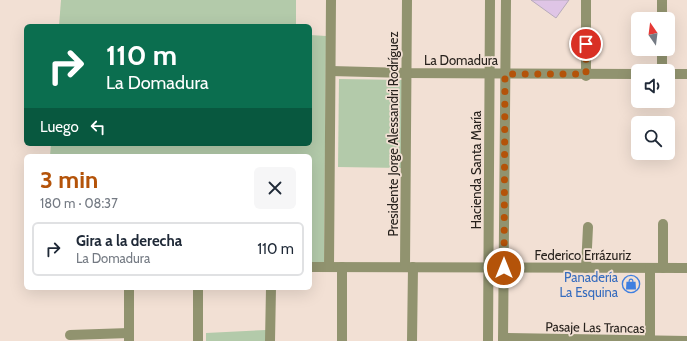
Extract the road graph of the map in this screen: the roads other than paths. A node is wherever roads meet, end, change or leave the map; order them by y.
1 (332, 0) edge
2 (407, 0) edge
3 (490, 0) edge
4 (506, 0) edge
5 (586, 0) edge
6 (662, 0) edge
7 (662, 12) edge
8 (331, 71) junction
9 (406, 73) junction
10 (490, 74) junction
11 (505, 74) junction
12 (631, 74) edge
13 (675, 74) edge
14 (687, 74) edge
15 (586, 75) junction
16 (663, 224) dead end
17 (588, 227) dead end
18 (312, 267) edge
19 (329, 267) junction
20 (342, 267) junction
21 (409, 267) junction
22 (488, 268) junction
23 (504, 268) junction
24 (586, 268) junction
25 (650, 268) junction
26 (663, 268) junction
27 (687, 268) edge
28 (129, 290) edge
29 (198, 290) edge
30 (271, 290) edge
31 (70, 335) dead end
32 (129, 337) edge
33 (503, 340) edge
34 (198, 341) edge
35 (270, 341) edge
36 (342, 341) edge
37 (412, 341) edge
38 (488, 341) edge
39 (650, 341) edge
40 (687, 341) edge

1 - 8 street
2 - 9 street, Presidente Jorge Alessandri Rodríguez
3 - 10 street, Hacienda Santa María
4 - 11 street
5 - 15 street
6 - 7 street
8 - 9 street, La Domadura
8 - 19 street
9 - 10 street, La Domadura
9 - 21 street, Presidente Jorge Alessandri Rodríguez
10 - 11 street, La Domadura
10 - 22 street, Hacienda Santa María
11 - 15 street, La Domadura
11 - 23 street
12 - 15 street, La Domadura
13 - 14 street
16 - 26 street
17 - 24 street
18 - 19 street, Federico Errázuriz
19 - 20 street, Federico Errázuriz
20 - 21 street, Federico Errázuriz
20 - 36 street
21 - 22 street, Federico Errázuriz
21 - 37 street, Presidente Jorge Alessandri Rodríguez
22 - 23 street, Federico Errázuriz
22 - 38 street, Hacienda Santa María
23 - 24 street, Federico Errázuriz
23 - 33 street
24 - 25 street, Federico Errázuriz
25 - 26 street, Federico Errázuriz
25 - 39 street
26 - 27 street, Federico Errázuriz
28 - 32 street
29 - 34 street
30 - 35 street
31 - 32 street
33 - 39 street, Pasaje Las Trancas
39 - 40 street, Pasaje Las Trancas

